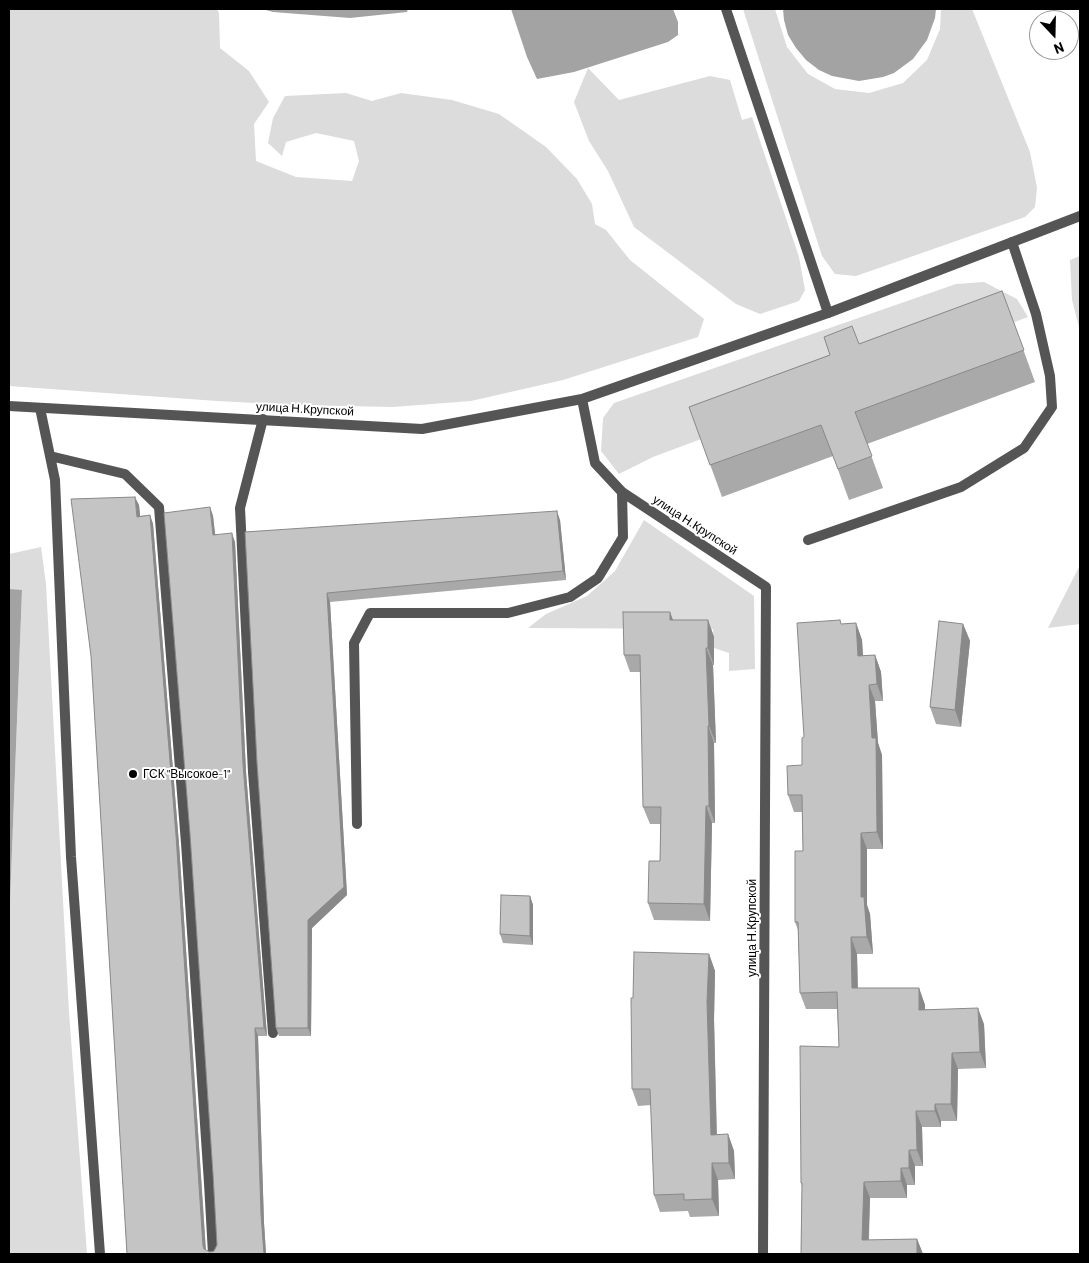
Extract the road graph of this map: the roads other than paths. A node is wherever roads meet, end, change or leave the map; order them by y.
1 (726, 9) edge
2 (1080, 216) edge
3 (1012, 242) junction
4 (828, 312) junction
5 (582, 399) junction
6 (9, 406) edge
7 (40, 408) junction
8 (263, 419) junction
9 (50, 456) junction
10 (622, 492) junction
11 (808, 540) dead end
12 (357, 824) dead end
13 (272, 1033) dead end
14 (100, 1254) edge
15 (213, 1254) edge
16 (763, 1254) edge

1 - 4 street
2 - 3 street
3 - 4 street
3 - 11 street
4 - 5 street
5 - 8 street, улица Н.Крупской
5 - 10 street, улица Н.Крупской
6 - 7 street, улица Н.Крупской
7 - 8 street, улица Н.Крупской
7 - 9 street
8 - 13 street
9 - 14 street
9 - 15 street
10 - 12 street
10 - 16 street, улица Н.Крупской

